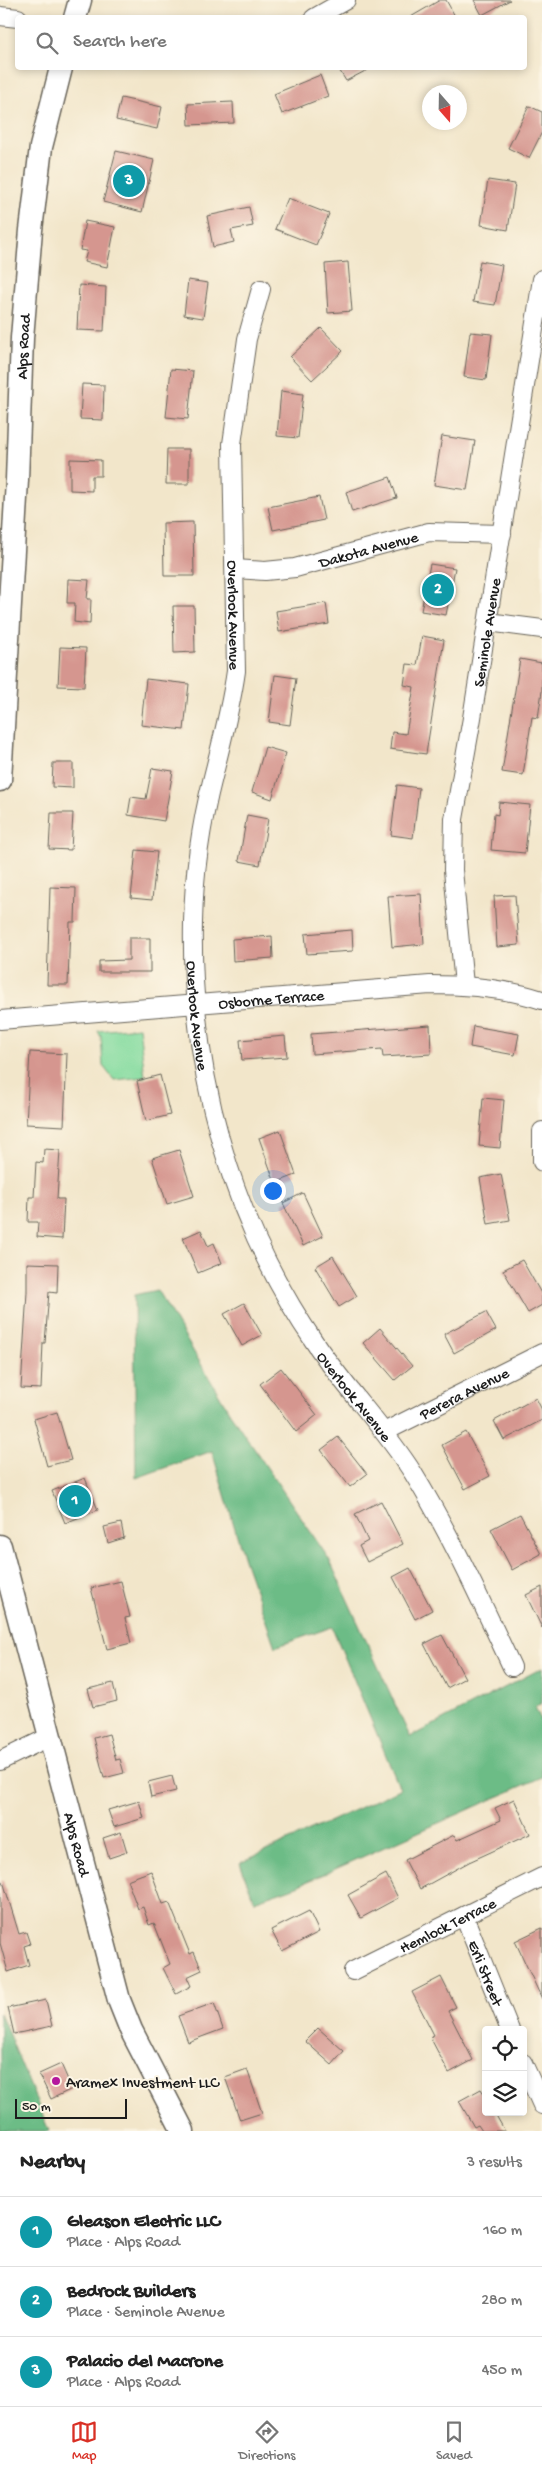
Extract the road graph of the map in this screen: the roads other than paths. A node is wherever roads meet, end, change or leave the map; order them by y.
1 (80, 0) edge
2 (346, 0) edge
3 (76, 15) edge
4 (319, 15) edge
5 (0, 16) edge
6 (15, 18) edge
7 (60, 70) edge
8 (542, 279) edge
9 (261, 290) dead end
10 (502, 534) junction
11 (235, 569) junction
12 (6, 586) edge
13 (488, 622) junction
14 (542, 629) edge
15 (0, 780) edge
16 (464, 985) junction
17 (542, 1000) edge
18 (195, 1003) junction
19 (0, 1020) edge
20 (542, 1131) edge
21 (542, 1162) edge
22 (542, 1352) edge
23 (384, 1432) junction
24 (0, 1546) edge
25 (512, 1667) dead end
26 (49, 1737) junction
27 (0, 1761) edge
28 (542, 1877) edge
29 (464, 1916) junction
30 (353, 1970) dead end
31 (508, 2026) edge
32 (527, 2071) edge
33 (542, 2105) edge
34 (183, 2131) edge

1 - 3 main road
2 - 4 street
5 - 6 street
7 - 12 main road, Alps Road
8 - 10 street, Seminole Avenue
9 - 11 street, Overlook Avenue
10 - 11 street, Dakota Avenue
10 - 13 street, Seminole Avenue
11 - 18 street, Overlook Avenue
12 - 15 main road, Alps Road
13 - 14 street
13 - 16 street, Seminole Avenue
16 - 17 street, Osborne Terrace
16 - 18 street, Osborne Terrace
18 - 19 street, Osborne Terrace
18 - 23 street, Overlook Avenue
20 - 21 street
22 - 23 street, Perera Avenue
23 - 25 street, Overlook Avenue
24 - 26 main road, Alps Road
26 - 27 street
26 - 34 main road, Alps Road
28 - 29 street, Hemlock Terrace
29 - 30 street, Hemlock Terrace
29 - 31 street, Erli Street
32 - 33 street

